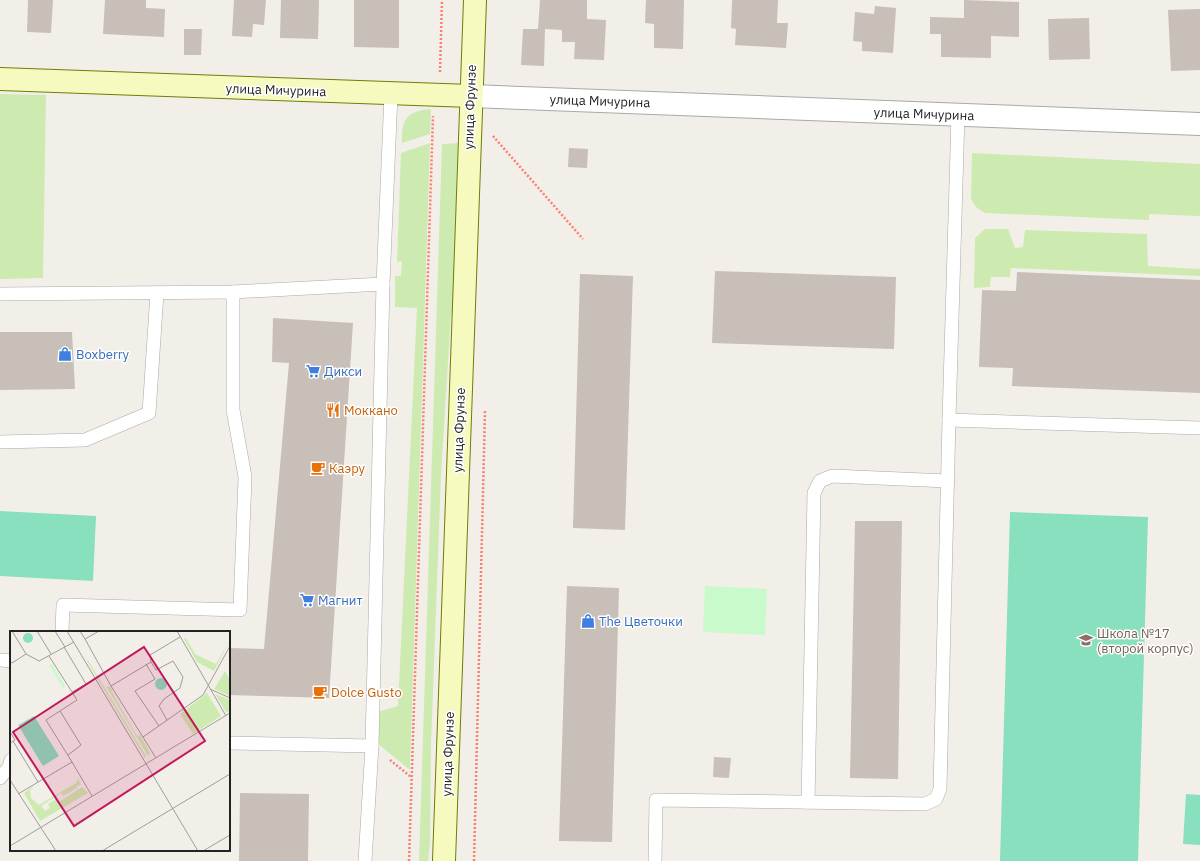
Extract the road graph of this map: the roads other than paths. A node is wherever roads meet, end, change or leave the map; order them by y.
1 (475, 0) edge
2 (0, 79) edge
3 (391, 94) junction
4 (471, 96) junction
5 (958, 115) junction
6 (1200, 124) edge
7 (383, 284) junction
8 (233, 292) junction
9 (157, 293) junction
10 (0, 294) edge
11 (950, 420) junction
12 (1200, 428) edge
13 (0, 442) edge
14 (948, 481) junction
15 (62, 631) edge
16 (0, 660) edge
17 (10, 661) edge
18 (230, 743) edge
19 (372, 746) junction
20 (10, 764) edge
21 (0, 778) edge
22 (808, 802) junction
23 (365, 861) edge
24 (444, 861) edge
25 (655, 861) edge

1 - 4 main road, улица Фрунзе
2 - 3 main road, улица Мичурина
3 - 4 main road, улица Мичурина
3 - 7 lane
4 - 5 street, улица Мичурина
4 - 24 main road, улица Фрунзе
5 - 6 street, улица Мичурина
5 - 11 lane
7 - 8 lane
7 - 19 lane
8 - 9 lane
8 - 15 lane
9 - 10 lane
9 - 13 lane
11 - 12 lane
11 - 14 lane
14 - 22 lane
14 - 22 lane
16 - 17 lane
18 - 19 lane
19 - 23 lane
20 - 21 lane
22 - 25 lane

